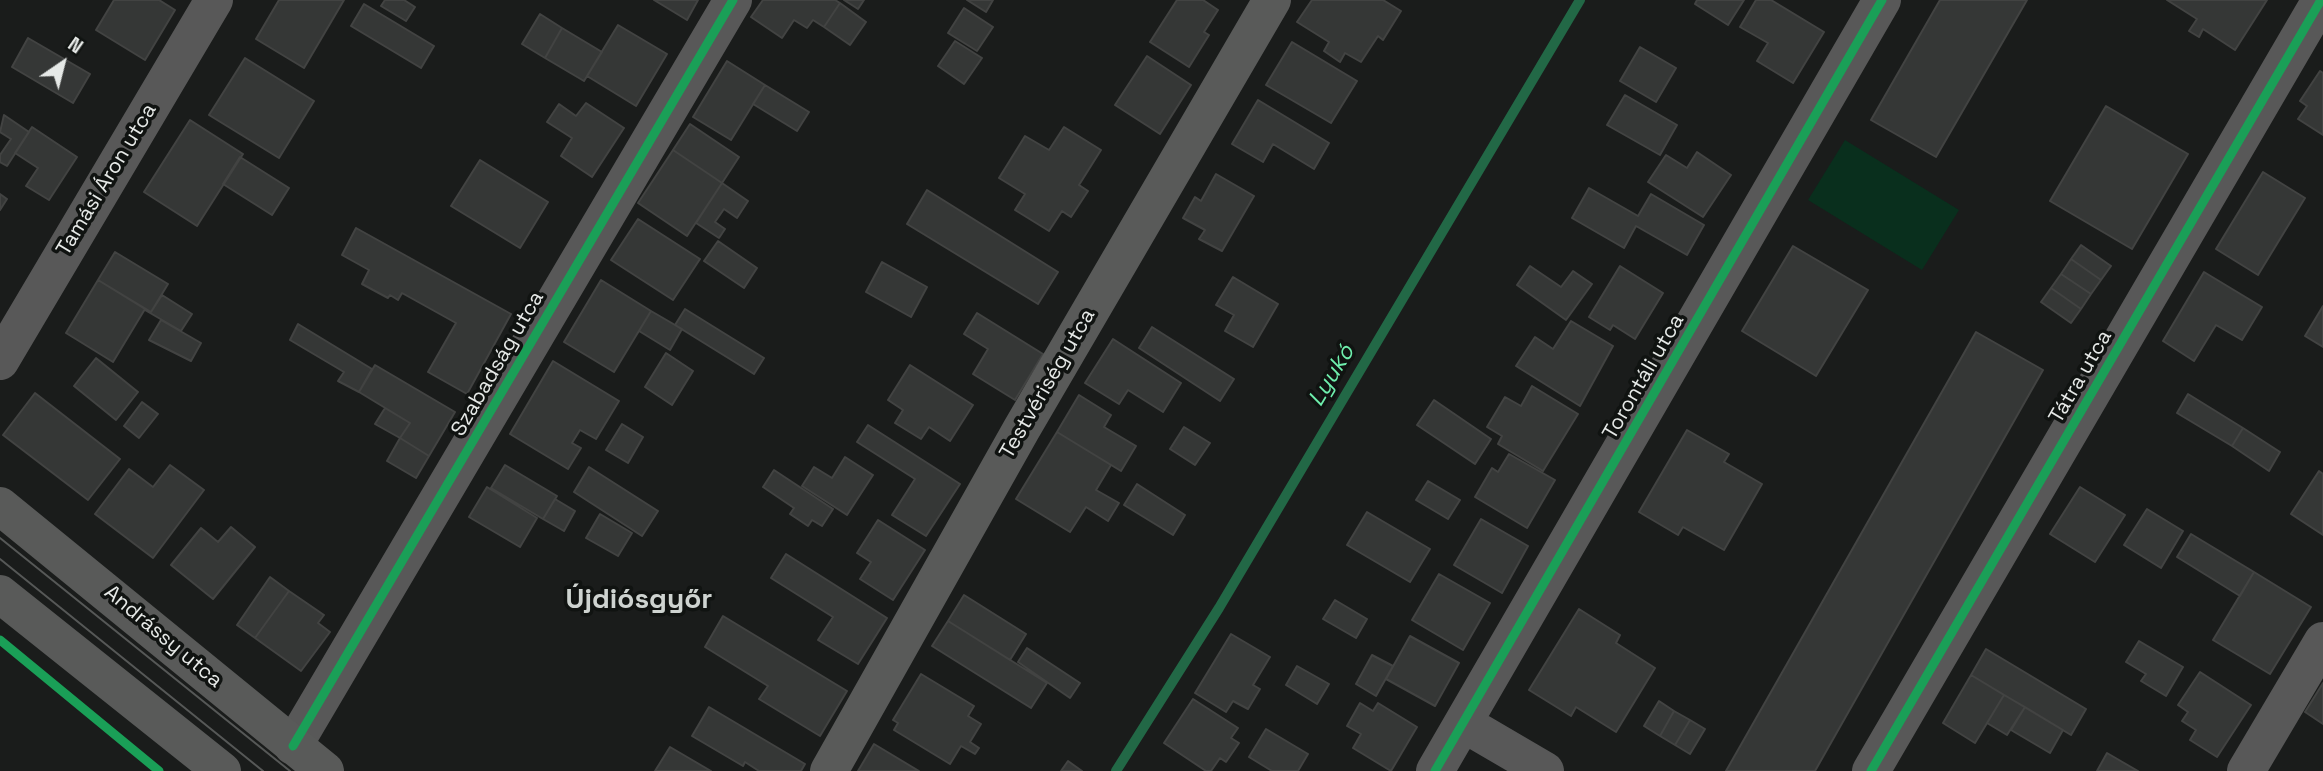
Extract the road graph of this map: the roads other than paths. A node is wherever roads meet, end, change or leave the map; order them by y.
1 (214, 0) edge
2 (733, 0) edge
3 (1272, 0) edge
4 (1882, 0) edge
5 (2321, 0) edge
6 (0, 361) edge
7 (0, 506) edge
8 (0, 594) edge
9 (2323, 640) edge
10 (1463, 723) junction
11 (293, 746) junction
12 (222, 771) edge
13 (325, 771) edge
14 (829, 771) edge
15 (1435, 771) edge
16 (1545, 771) edge
17 (1871, 771) edge
18 (2246, 771) edge

1 - 6 street, Tamási Áron utca
2 - 11 street, Szabadság utca
3 - 14 main road, Testvériség utca
4 - 10 street, Torontáli utca
5 - 17 street, Tátra utca
7 - 11 main road, Andrássy utca
8 - 12 main road
9 - 18 street
10 - 15 street, Torontáli utca
10 - 16 street
11 - 13 main road, Andrássy utca

